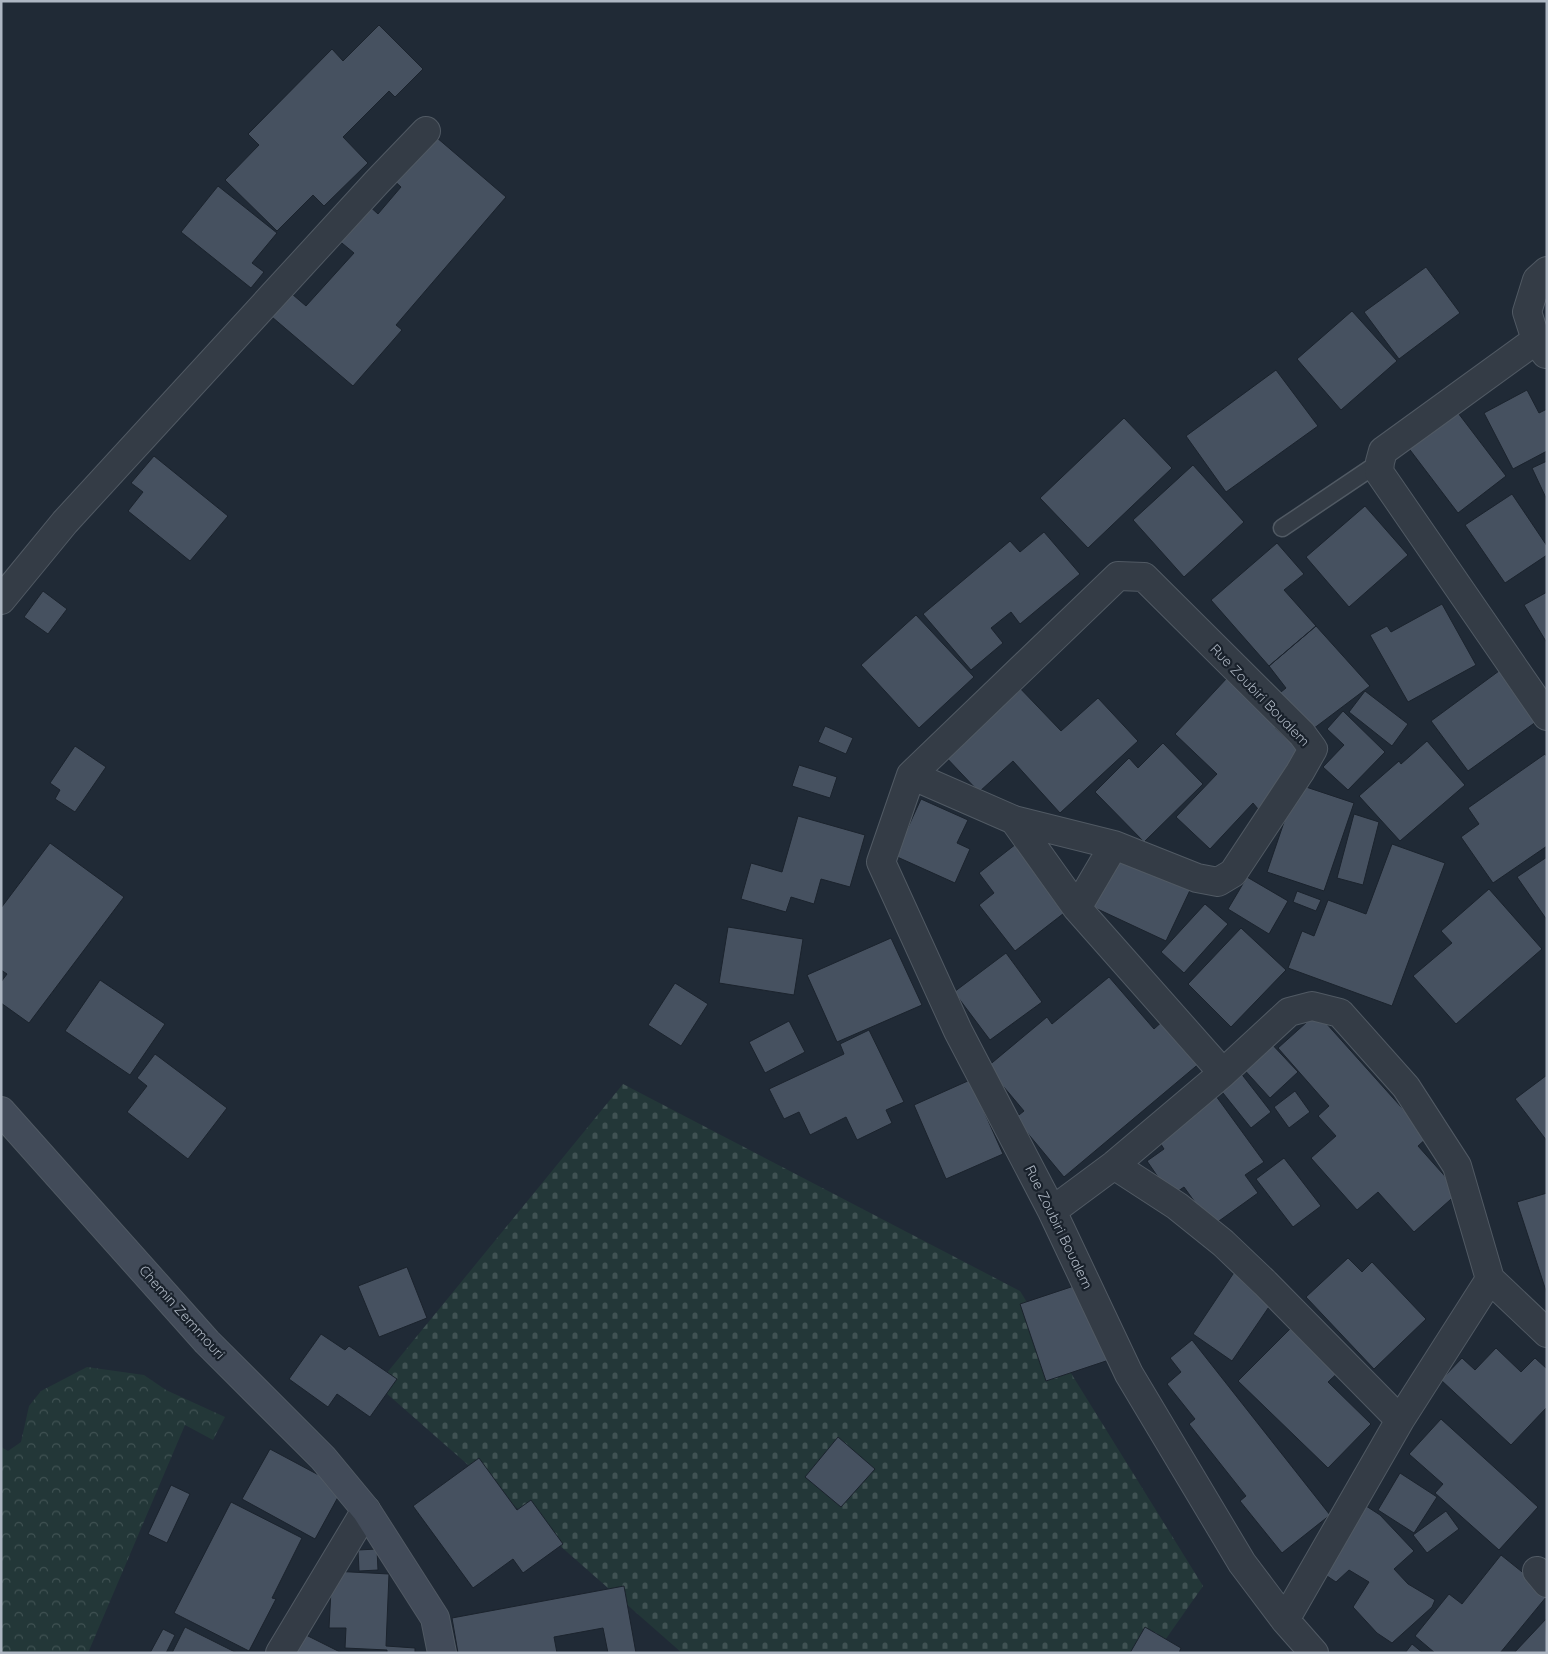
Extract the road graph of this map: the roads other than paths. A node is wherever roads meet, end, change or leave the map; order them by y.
1 (426, 131) dead end
2 (1547, 272) edge
3 (1541, 348) edge
4 (1380, 462) junction
5 (1282, 528) dead end
6 (1, 600) edge
7 (1547, 716) edge
8 (911, 775) junction
9 (1014, 820) junction
10 (1114, 845) junction
11 (1076, 908) junction
12 (1223, 1073) junction
13 (1, 1111) edge
14 (1114, 1166) junction
15 (1052, 1210) junction
16 (1490, 1279) junction
17 (1547, 1333) edge
18 (1400, 1420) junction
19 (366, 1510) junction
20 (1285, 1620) junction
21 (280, 1653) edge
22 (442, 1653) edge
23 (1314, 1653) edge

1 - 6 street
2 - 3 street
3 - 4 street
4 - 5 lane
4 - 7 street
8 - 9 street, Rue Zoubiri Boualem
8 - 10 street, Rue Zoubiri Boualem
8 - 15 street, Rue Zoubiri Boualem
9 - 10 street, Rue Zoubiri Boualem
9 - 11 street
10 - 11 street
11 - 12 street
12 - 14 street
12 - 16 street
13 - 19 street, Chemin Zemmouri
14 - 15 street
14 - 18 street
15 - 20 street, Rue Zoubiri Boualem
16 - 17 street
16 - 18 street
18 - 20 street
19 - 21 street
19 - 22 street, Chemin Zemmouri
20 - 23 street, Rue Zoubiri Boualem

